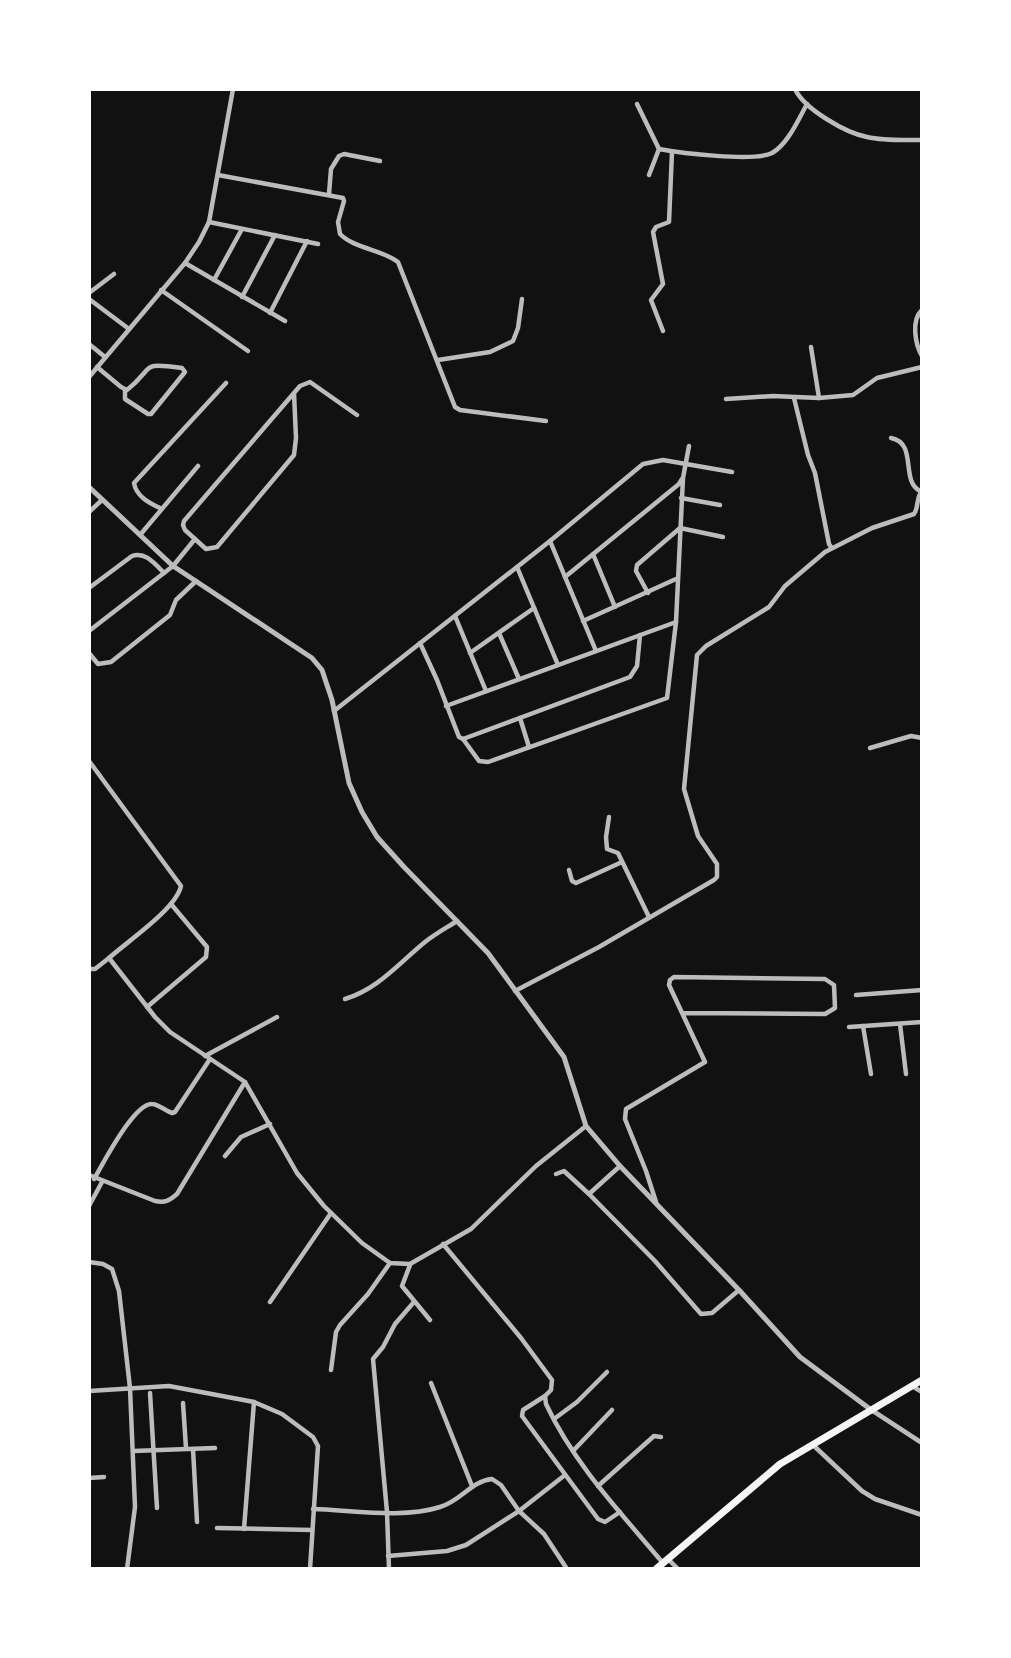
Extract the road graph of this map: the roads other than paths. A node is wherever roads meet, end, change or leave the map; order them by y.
1 (233, 89) edge
2 (795, 89) edge
3 (637, 104) dead end
4 (807, 104) junction
5 (922, 140) edge
6 (659, 149) junction
7 (672, 152) junction
8 (380, 161) dead end
9 (649, 174) dead end
10 (218, 175) junction
11 (329, 194) junction
12 (209, 222) junction
13 (242, 229) junction
14 (275, 235) junction
15 (307, 242) junction
16 (318, 244) dead end
17 (185, 263) junction
18 (114, 274) dead end
19 (214, 280) junction
20 (162, 290) junction
21 (89, 293) edge
22 (242, 297) junction
23 (89, 299) edge
24 (522, 299) dead end
25 (922, 310) edge
26 (270, 313) junction
27 (285, 321) dead end
28 (129, 329) junction
29 (663, 331) dead end
30 (89, 345) edge
31 (811, 347) dead end
32 (248, 351) dead end
33 (922, 356) edge
34 (105, 357) junction
35 (438, 360) junction
36 (97, 367) junction
37 (922, 367) edge
38 (89, 377) edge
39 (226, 383) dead end
40 (125, 390) junction
41 (294, 393) junction
42 (794, 398) junction
43 (819, 398) junction
44 (726, 399) dead end
45 (356, 415) dead end
46 (546, 422) dead end
47 (891, 438) dead end
48 (689, 446) dead end
49 (685, 464) junction
50 (198, 466) dead end
51 (732, 472) dead end
52 (682, 478) junction
53 (89, 487) edge
54 (921, 491) edge
55 (681, 498) junction
56 (102, 500) junction
57 (720, 505) dead end
58 (160, 508) junction
59 (89, 512) edge
60 (680, 528) junction
61 (139, 535) junction
62 (723, 537) dead end
63 (195, 539) junction
64 (550, 541) junction
65 (831, 547) junction
66 (593, 554) junction
67 (173, 566) junction
68 (517, 567) junction
69 (164, 573) junction
70 (565, 577) junction
71 (676, 579) junction
72 (196, 581) junction
73 (89, 589) edge
74 (648, 593) junction
75 (615, 607) junction
76 (534, 608) junction
77 (455, 616) junction
78 (583, 621) junction
79 (676, 622) junction
80 (89, 631) edge
81 (499, 633) junction
82 (640, 635) junction
83 (420, 643) junction
84 (596, 651) junction
85 (89, 653) edge
86 (470, 653) junction
87 (558, 665) junction
88 (519, 679) junction
89 (486, 691) junction
90 (446, 706) junction
91 (334, 711) junction
92 (520, 718) junction
93 (922, 738) edge
94 (463, 739) junction
95 (529, 748) junction
96 (870, 748) dead end
97 (89, 761) edge
98 (609, 817) dead end
99 (622, 862) junction
100 (569, 870) dead end
101 (171, 905) junction
102 (649, 917) junction
103 (457, 921) junction
104 (109, 958) junction
105 (89, 970) edge
106 (922, 990) edge
107 (514, 992) junction
108 (856, 995) dead end
109 (345, 999) dead end
110 (147, 1007) junction
111 (682, 1013) junction
112 (277, 1017) dead end
113 (922, 1022) edge
114 (900, 1024) junction
115 (863, 1026) junction
116 (849, 1027) dead end
117 (207, 1058) junction
118 (871, 1074) dead end
119 (906, 1074) dead end
120 (245, 1082) junction
121 (270, 1124) junction
122 (586, 1126) junction
123 (225, 1156) dead end
124 (620, 1166) junction
125 (556, 1174) dead end
126 (92, 1177) edge
127 (102, 1182) junction
128 (589, 1194) junction
129 (656, 1202) junction
130 (89, 1206) edge
131 (331, 1213) junction
132 (443, 1244) junction
133 (89, 1262) edge
134 (390, 1263) junction
135 (410, 1264) junction
136 (739, 1290) junction
137 (270, 1302) dead end
138 (414, 1302) junction
139 (430, 1320) dead end
140 (331, 1370) dead end
141 (607, 1372) dead end
142 (922, 1380) edge
143 (431, 1383) dead end
144 (912, 1385) junction
145 (130, 1388) junction
146 (89, 1391) edge
147 (922, 1392) edge
148 (150, 1393) dead end
149 (545, 1396) junction
150 (254, 1402) junction
151 (183, 1403) dead end
152 (870, 1409) junction
153 (612, 1410) dead end
154 (554, 1419) junction
155 (661, 1437) dead end
156 (922, 1443) edge
157 (813, 1444) junction
158 (190, 1448) junction
159 (215, 1448) dead end
160 (154, 1450) junction
161 (133, 1451) junction
162 (573, 1451) junction
163 (565, 1475) junction
164 (104, 1477) dead end
165 (89, 1478) edge
166 (472, 1486) junction
167 (598, 1486) junction
168 (157, 1508) dead end
169 (313, 1509) junction
170 (519, 1511) junction
171 (387, 1512) junction
172 (620, 1512) junction
173 (922, 1515) edge
174 (197, 1522) dead end
175 (217, 1528) dead end
176 (244, 1528) junction
177 (312, 1530) junction
178 (388, 1556) junction
179 (666, 1561) junction
180 (127, 1569) edge
181 (310, 1569) edge
182 (389, 1569) edge
183 (568, 1569) edge
184 (656, 1569) edge
185 (678, 1569) edge

1 - 10 street
2 - 4 street
3 - 6 street
4 - 5 street
4 - 7 street
6 - 7 street
6 - 9 street
7 - 29 street
8 - 11 street
10 - 11 street
10 - 12 street
11 - 35 street
12 - 13 street
12 - 17 street
13 - 14 street
13 - 19 street
14 - 15 street
14 - 22 street
15 - 16 street
15 - 26 street
17 - 19 street
17 - 20 street
18 - 21 street
19 - 22 street
20 - 28 street
20 - 32 street
22 - 26 street
23 - 28 street
24 - 35 street
25 - 33 street
26 - 27 street
28 - 34 street
30 - 34 street
31 - 43 street
34 - 36 street
35 - 46 street
36 - 38 street
36 - 40 street
37 - 43 street
39 - 58 street
40 - 40 street
41 - 45 street
41 - 63 street
41 - 63 street
42 - 43 street
42 - 44 street
42 - 65 street
47 - 54 street
48 - 49 street
49 - 51 street
49 - 52 street
49 - 64 street
50 - 58 street
52 - 55 street
52 - 66 street
53 - 56 street
54 - 65 street
55 - 57 street
55 - 60 street
56 - 59 street
56 - 61 street
58 - 61 street
60 - 62 street
60 - 71 street
60 - 74 street
61 - 67 street
63 - 67 street
64 - 68 street
64 - 70 street
65 - 102 street
66 - 70 street
66 - 75 street
67 - 69 street
67 - 72 street
68 - 76 street
68 - 77 street
69 - 73 street
69 - 80 street
70 - 78 street
71 - 74 street
71 - 79 street
72 - 85 street
72 - 91 street
74 - 75 street
75 - 78 street
76 - 81 street
76 - 87 street
77 - 83 street
77 - 86 street
78 - 84 street
79 - 82 street
79 - 95 street
81 - 86 street
81 - 88 street
82 - 84 street
82 - 92 street
83 - 90 street
83 - 91 street
84 - 87 street
86 - 89 street
87 - 88 street
88 - 89 street
89 - 90 street
90 - 94 street
91 - 103 street
92 - 94 street
92 - 95 street
93 - 96 street
94 - 95 street
97 - 101 street
98 - 99 street
99 - 100 street
99 - 102 street
101 - 104 street
101 - 110 street
102 - 107 street
103 - 107 street
103 - 109 street
104 - 105 street
104 - 110 street
106 - 108 street
107 - 122 street
110 - 117 street
111 - 111 street
111 - 129 street
112 - 117 street
113 - 114 street
114 - 115 street
114 - 119 street
115 - 116 street
115 - 118 street
117 - 120 street
117 - 126 street
120 - 121 street
120 - 127 street
121 - 123 street
121 - 131 street
122 - 124 street
122 - 132 street
124 - 128 street
124 - 129 street
125 - 128 street
126 - 127 street
127 - 130 street
128 - 136 street
129 - 136 street
131 - 134 street
131 - 137 street
132 - 135 street
132 - 149 street
133 - 145 street
134 - 135 street
134 - 140 street
135 - 138 street
136 - 152 street
138 - 139 street
138 - 171 street
141 - 154 street
142 - 144 main road
143 - 166 street
144 - 147 street
144 - 152 main road
145 - 146 street
145 - 150 street
145 - 161 street
148 - 160 street
149 - 154 street
149 - 163 street
150 - 169 street
150 - 176 street
151 - 158 street
152 - 156 street
152 - 157 main road
153 - 162 street
154 - 162 street
155 - 167 street
157 - 173 street
157 - 179 main road
158 - 159 street
158 - 160 street
158 - 174 street
160 - 161 street
160 - 168 street
161 - 180 street
162 - 167 street
163 - 170 street
163 - 172 street
164 - 165 street
166 - 170 street
166 - 171 street
167 - 172 street
169 - 171 street
169 - 177 street
170 - 178 street
170 - 183 street
171 - 178 street
172 - 179 street
175 - 176 street
176 - 177 street
177 - 181 street
178 - 182 street
179 - 184 main road
179 - 185 street

